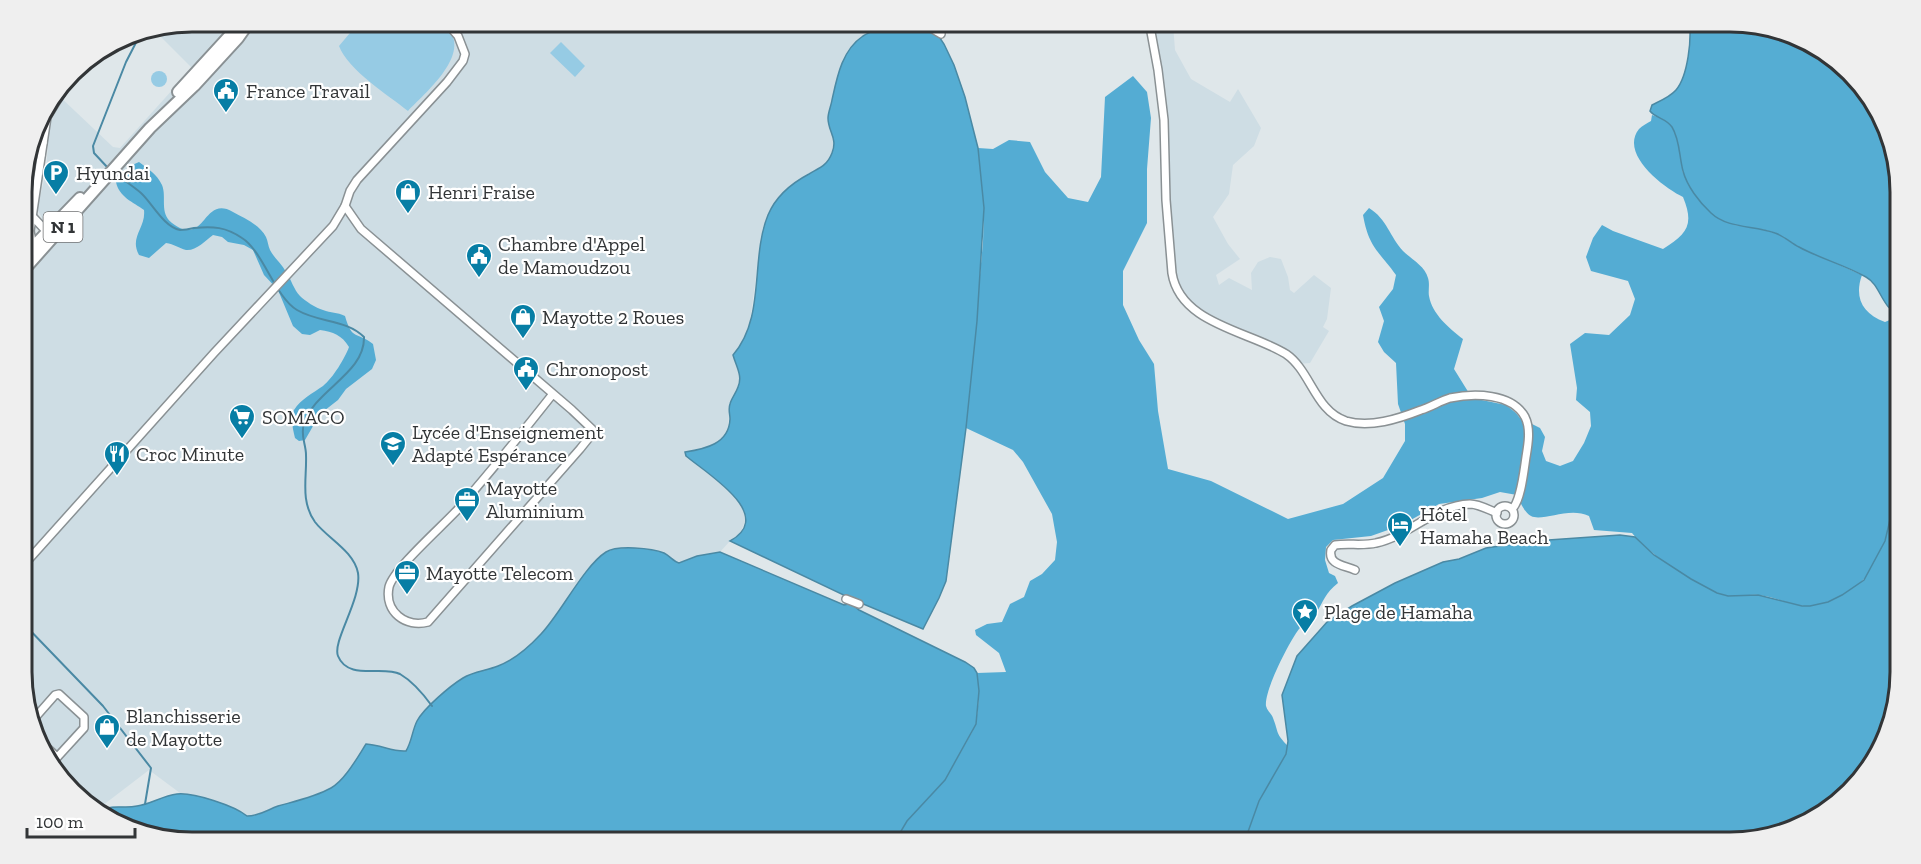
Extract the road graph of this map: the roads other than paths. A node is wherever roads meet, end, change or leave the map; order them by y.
1 (233, 32) edge
2 (242, 32) edge
3 (455, 32) edge
4 (937, 32) edge
5 (1151, 32) edge
6 (940, 34) dead end
7 (46, 127) edge
8 (150, 128) junction
9 (40, 141) edge
10 (43, 143) junction
11 (37, 150) edge
12 (41, 155) junction
13 (345, 206) junction
14 (32, 216) joint
15 (50, 235) junction
16 (32, 242) edge
17 (38, 248) junction
18 (32, 252) edge
19 (32, 257) edge
20 (552, 395) junction
21 (1512, 509) junction
22 (1497, 513) junction
23 (32, 556) edge
24 (1355, 570) dead end
25 (846, 599) dead end
26 (859, 604) dead end
27 (37, 715) edge
28 (57, 757) edge

1 - 8 main road, N 1
2 - 8 main road, N 1
3 - 13 street
4 - 6 street
5 - 21 street
7 - 10 street
8 - 15 main road, N 1
9 - 10 street
10 - 12 street
11 - 12 street
12 - 14 street
13 - 20 street
13 - 23 street
14 - 15 street
15 - 17 main road, N 1
16 - 17 street
17 - 18 main road, N 1
17 - 19 main road, N 1
20 - 20 street
21 - 22 street
21 - 22 street
22 - 24 street
25 - 26 street
27 - 28 street

